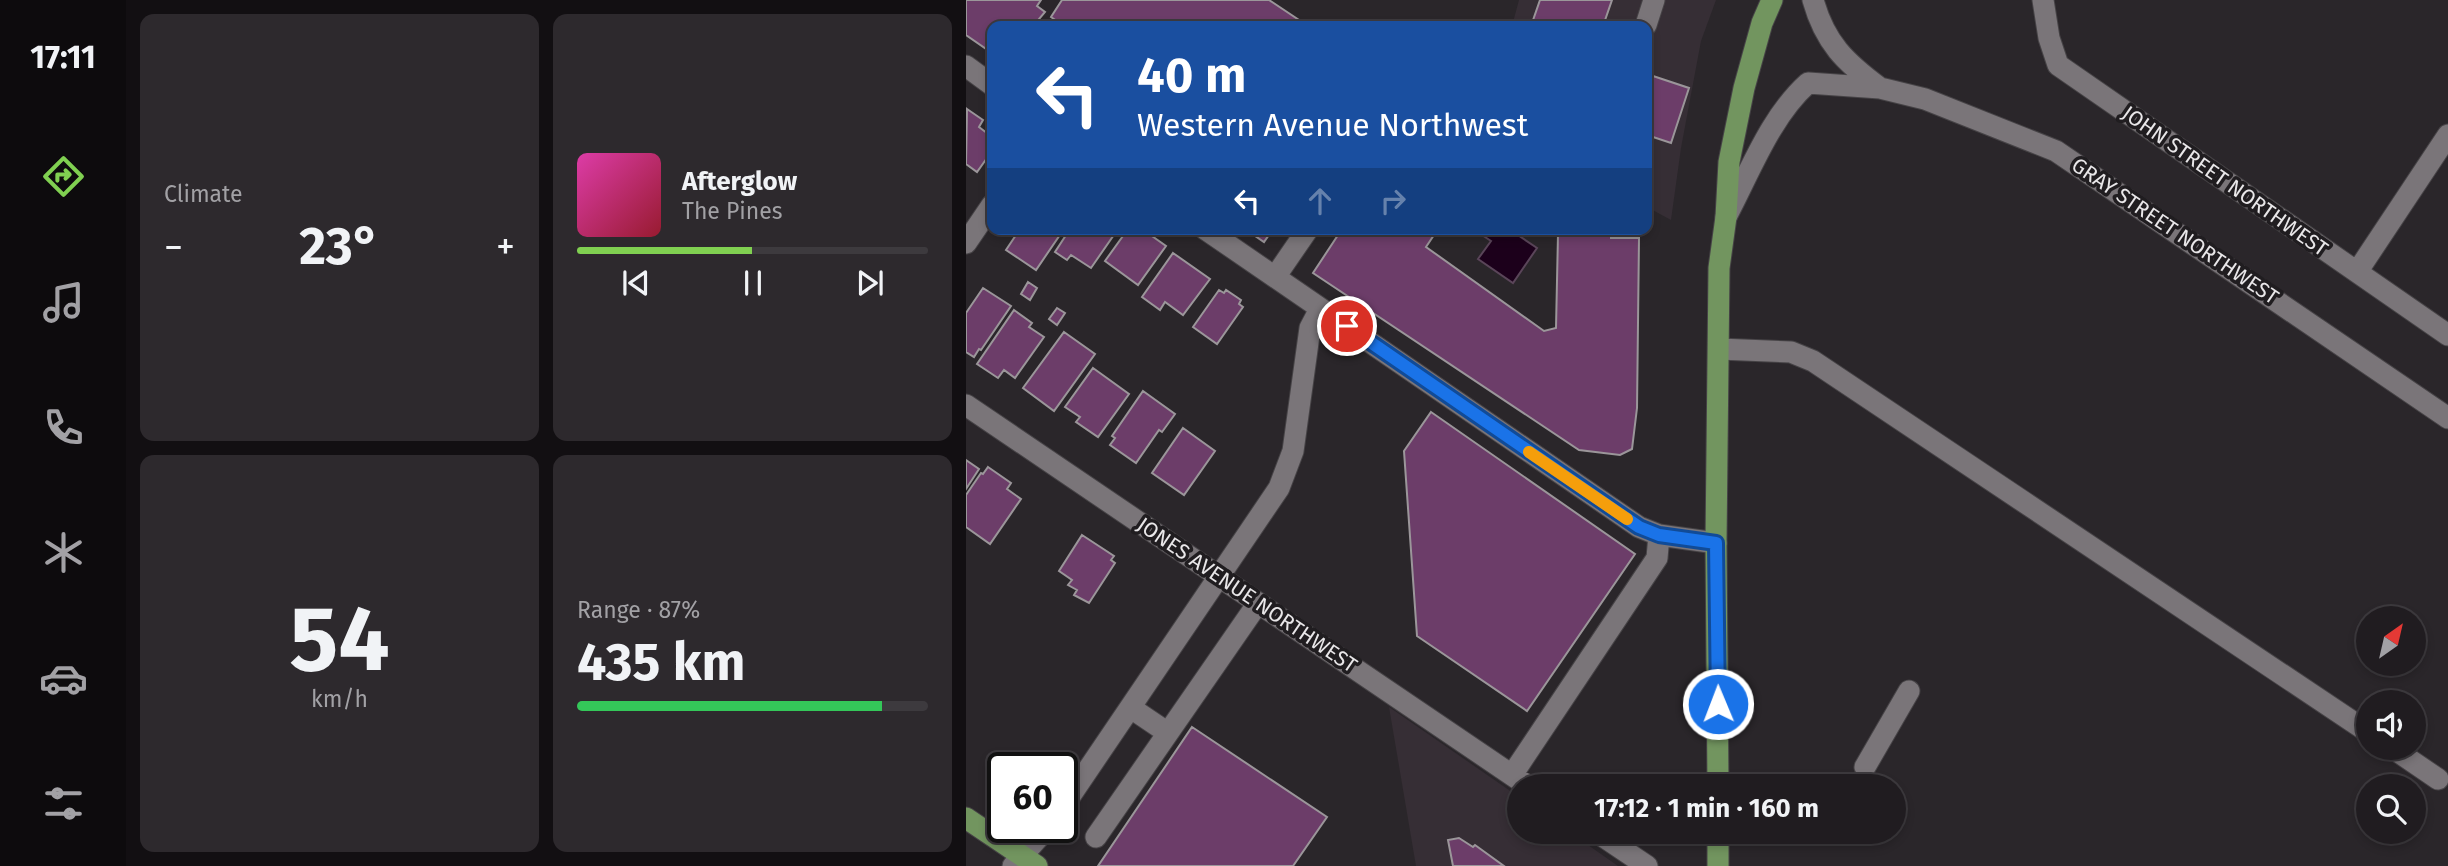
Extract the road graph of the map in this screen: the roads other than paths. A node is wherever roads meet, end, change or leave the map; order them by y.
1 (1654, 0) edge
2 (1772, 0) edge
3 (1813, 0) edge
4 (2043, 0) edge
5 (1647, 21) edge
6 (966, 66) edge
7 (987, 81) edge
8 (1880, 88) junction
9 (2448, 135) edge
10 (987, 212) edge
11 (1726, 217) junction
12 (1214, 235) edge
13 (1304, 235) edge
14 (966, 243) edge
15 (2357, 272) junction
16 (1275, 277) junction
17 (1320, 309) junction
18 (2448, 335) edge
19 (1719, 349) junction
20 (966, 405) edge
21 (2448, 418) edge
22 (1659, 535) junction
23 (1716, 543) junction
24 (1220, 577) junction
25 (1258, 603) junction
26 (1909, 691) dead end
27 (1131, 708) junction
28 (2356, 724) edge
29 (1168, 733) junction
30 (2410, 760) edge
31 (1865, 768) dead end
32 (1511, 774) edge
33 (1524, 774) edge
34 (1718, 774) edge
35 (2438, 779) dead end
36 (1078, 785) edge
37 (966, 818) edge
38 (1096, 837) dead end
39 (1037, 843) edge
40 (1614, 844) edge
41 (1718, 844) edge
42 (1024, 863) edge
43 (1647, 866) edge
44 (1718, 866) edge

1 - 5 street
2 - 11 main road
3 - 8 street
4 - 15 street, JOHN STREET NORTHWEST
6 - 7 street
8 - 11 street
8 - 21 street, GRAY STREET NORTHWEST
9 - 15 street
10 - 14 street
11 - 19 main road
12 - 16 street
13 - 16 street
15 - 18 street, JOHN STREET NORTHWEST
16 - 17 street
17 - 22 street
17 - 24 street
19 - 23 main road
19 - 28 street
20 - 24 street, JONES AVENUE NORTHWEST
22 - 23 street
22 - 33 street
23 - 34 main road
24 - 25 street, JONES AVENUE NORTHWEST
24 - 27 street
25 - 29 street
25 - 32 street, JONES AVENUE NORTHWEST
26 - 31 street
27 - 29 street
27 - 36 street
29 - 38 street
30 - 35 street
37 - 42 main road
39 - 42 street
40 - 43 street
41 - 44 main road

